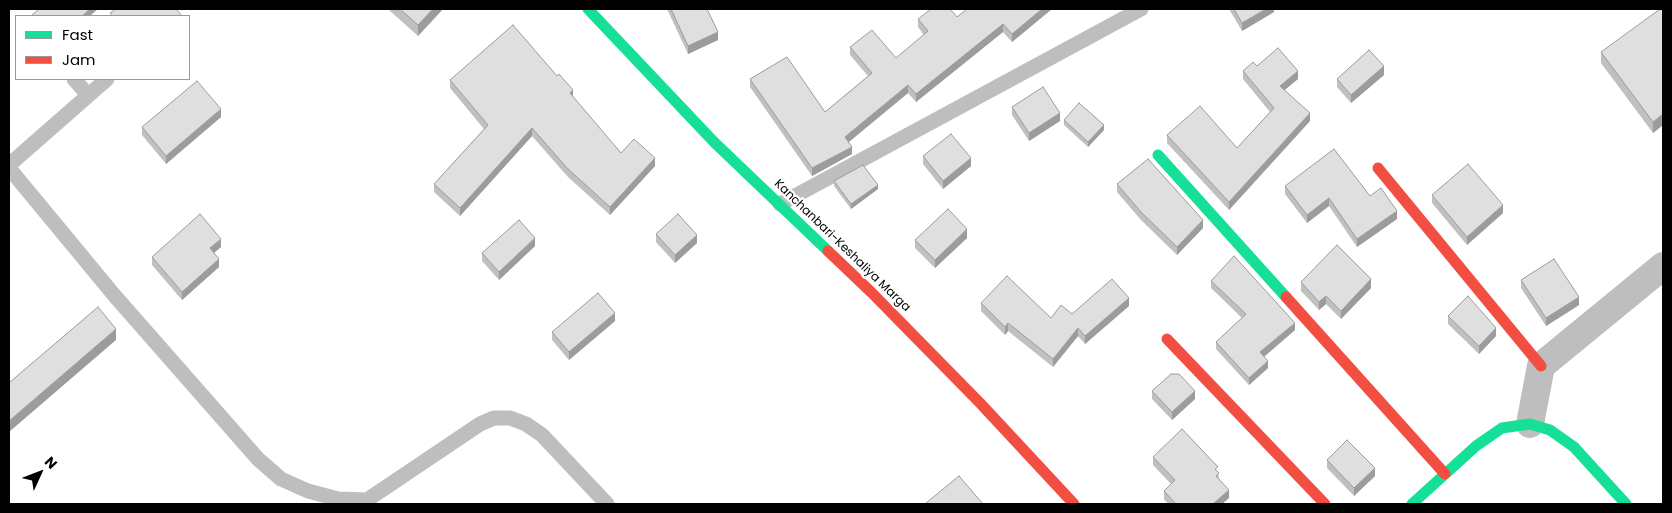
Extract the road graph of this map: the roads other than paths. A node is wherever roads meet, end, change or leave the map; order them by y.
1 (588, 9) edge
2 (1141, 9) edge
3 (75, 80) edge
4 (106, 80) edge
5 (88, 96) junction
6 (1158, 155) dead end
7 (9, 167) edge
8 (1378, 168) dead end
9 (780, 204) junction
10 (1663, 266) edge
11 (1167, 339) dead end
12 (1540, 366) junction
13 (1530, 424) junction
14 (1445, 474) junction
15 (607, 504) edge
16 (1074, 504) edge
17 (1325, 504) edge
18 (1412, 504) edge
19 (1626, 504) edge

1 - 9 street, Kanchanbari-Keshaliya Marga
2 - 9 lane
3 - 5 lane
4 - 5 lane
5 - 7 lane
6 - 14 street
7 - 15 lane
8 - 12 street
9 - 16 street, Kanchanbari-Keshaliya Marga
10 - 12 street
11 - 17 street
12 - 13 street
13 - 14 street
13 - 19 street
14 - 18 street

